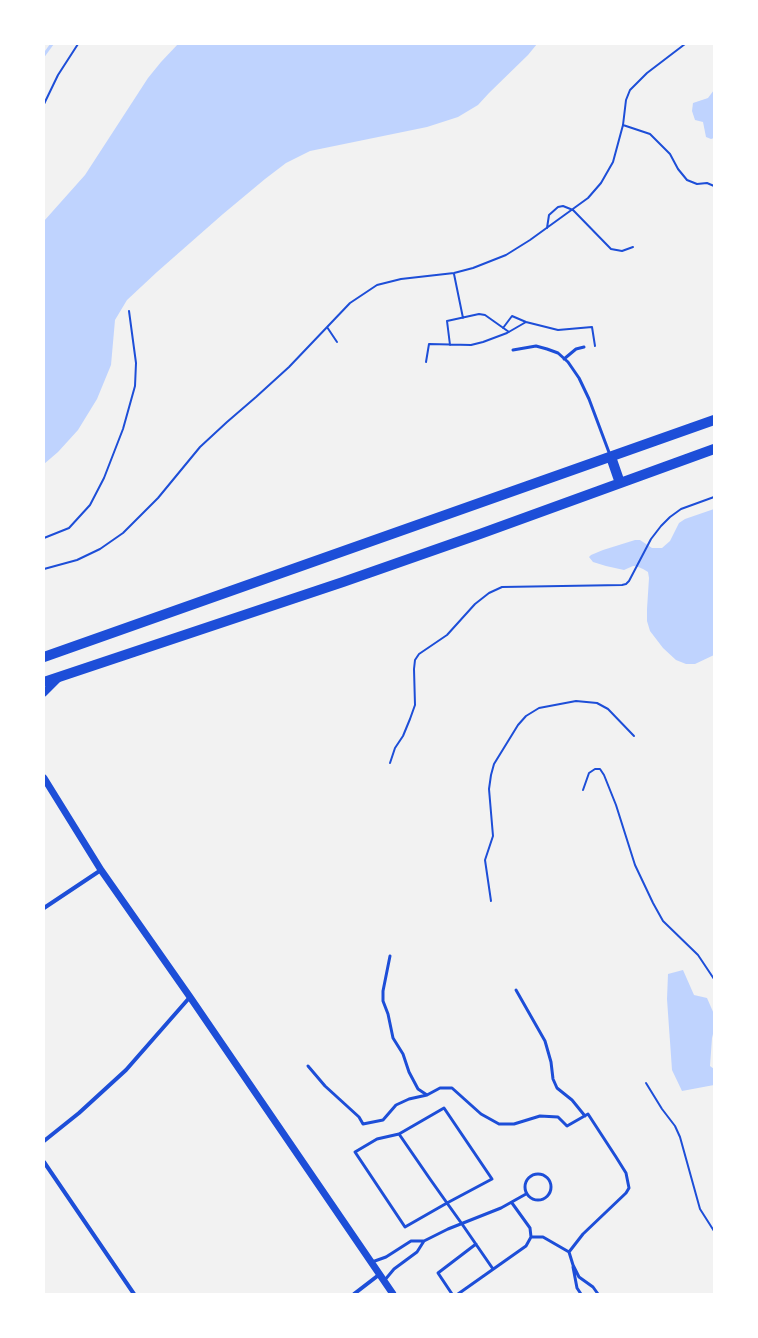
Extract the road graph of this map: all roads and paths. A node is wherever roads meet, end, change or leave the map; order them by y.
1 (78, 44) edge
2 (685, 44) edge
3 (44, 104) edge
4 (623, 125) junction
5 (714, 186) edge
6 (572, 210) junction
7 (547, 228) junction
8 (633, 247) dead end
9 (454, 273) junction
10 (129, 311) dead end
11 (463, 318) junction
12 (526, 322) junction
13 (327, 326) junction
14 (503, 328) junction
15 (509, 332) junction
16 (337, 342) dead end
17 (450, 345) junction
18 (595, 346) dead end
19 (584, 347) dead end
20 (513, 350) dead end
21 (564, 359) junction
22 (426, 362) dead end
23 (714, 420) edge
24 (714, 449) edge
25 (611, 457) junction
26 (620, 483) junction
27 (714, 497) edge
28 (44, 538) edge
29 (44, 569) edge
30 (44, 657) edge
31 (62, 676) junction
32 (44, 682) edge
33 (44, 693) edge
34 (634, 736) dead end
35 (390, 763) dead end
36 (44, 778) edge
37 (583, 790) dead end
38 (101, 870) junction
39 (491, 901) dead end
40 (44, 908) edge
41 (390, 956) dead end
42 (714, 979) edge
43 (516, 990) dead end
44 (190, 998) junction
45 (308, 1066) dead end
46 (646, 1083) dead end
47 (427, 1095) junction
48 (585, 1116) junction
49 (399, 1134) junction
50 (44, 1142) edge
51 (44, 1162) edge
52 (526, 1194) junction
53 (447, 1203) junction
54 (512, 1203) junction
55 (462, 1224) junction
56 (714, 1231) edge
57 (531, 1237) junction
58 (424, 1241) junction
59 (476, 1244) junction
60 (569, 1252) junction
61 (372, 1262) junction
62 (573, 1265) junction
63 (493, 1269) junction
64 (380, 1274) junction
65 (384, 1280) junction
66 (134, 1294) edge
67 (354, 1294) edge
68 (393, 1294) edge
69 (452, 1294) edge
70 (458, 1294) edge
71 (581, 1294) edge
72 (598, 1294) edge

1 - 3 path
2 - 4 path
4 - 5 path
4 - 6 path
6 - 7 path
6 - 7 path
6 - 8 path
7 - 9 path
9 - 11 path
9 - 13 path
10 - 28 path
11 - 14 path
11 - 17 path
12 - 14 path
12 - 15 path
12 - 18 path
13 - 16 path
13 - 29 path
14 - 15 path
15 - 17 path
17 - 22 path
19 - 21 lane
20 - 21 lane
21 - 25 lane
23 - 25 main road
24 - 26 main road
25 - 26 main road
25 - 30 main road
26 - 31 main road
27 - 35 path
31 - 32 main road
31 - 33 street
34 - 39 path
36 - 38 street
37 - 42 path
38 - 40 street
38 - 44 street
41 - 47 lane
43 - 48 lane
44 - 50 street
44 - 61 street
45 - 47 lane
46 - 56 path
47 - 48 lane
48 - 60 lane
49 - 53 lane
49 - 53 lane
49 - 53 lane
51 - 66 street
52 - 52 lane
52 - 54 lane
53 - 55 lane
54 - 55 lane
54 - 57 lane
55 - 58 lane
55 - 59 lane
57 - 60 lane
57 - 63 lane
58 - 61 lane
58 - 65 lane
59 - 63 lane
59 - 69 lane
60 - 62 lane
61 - 64 street
62 - 71 lane
62 - 72 lane
63 - 70 lane
64 - 65 street
64 - 67 street
65 - 68 street

